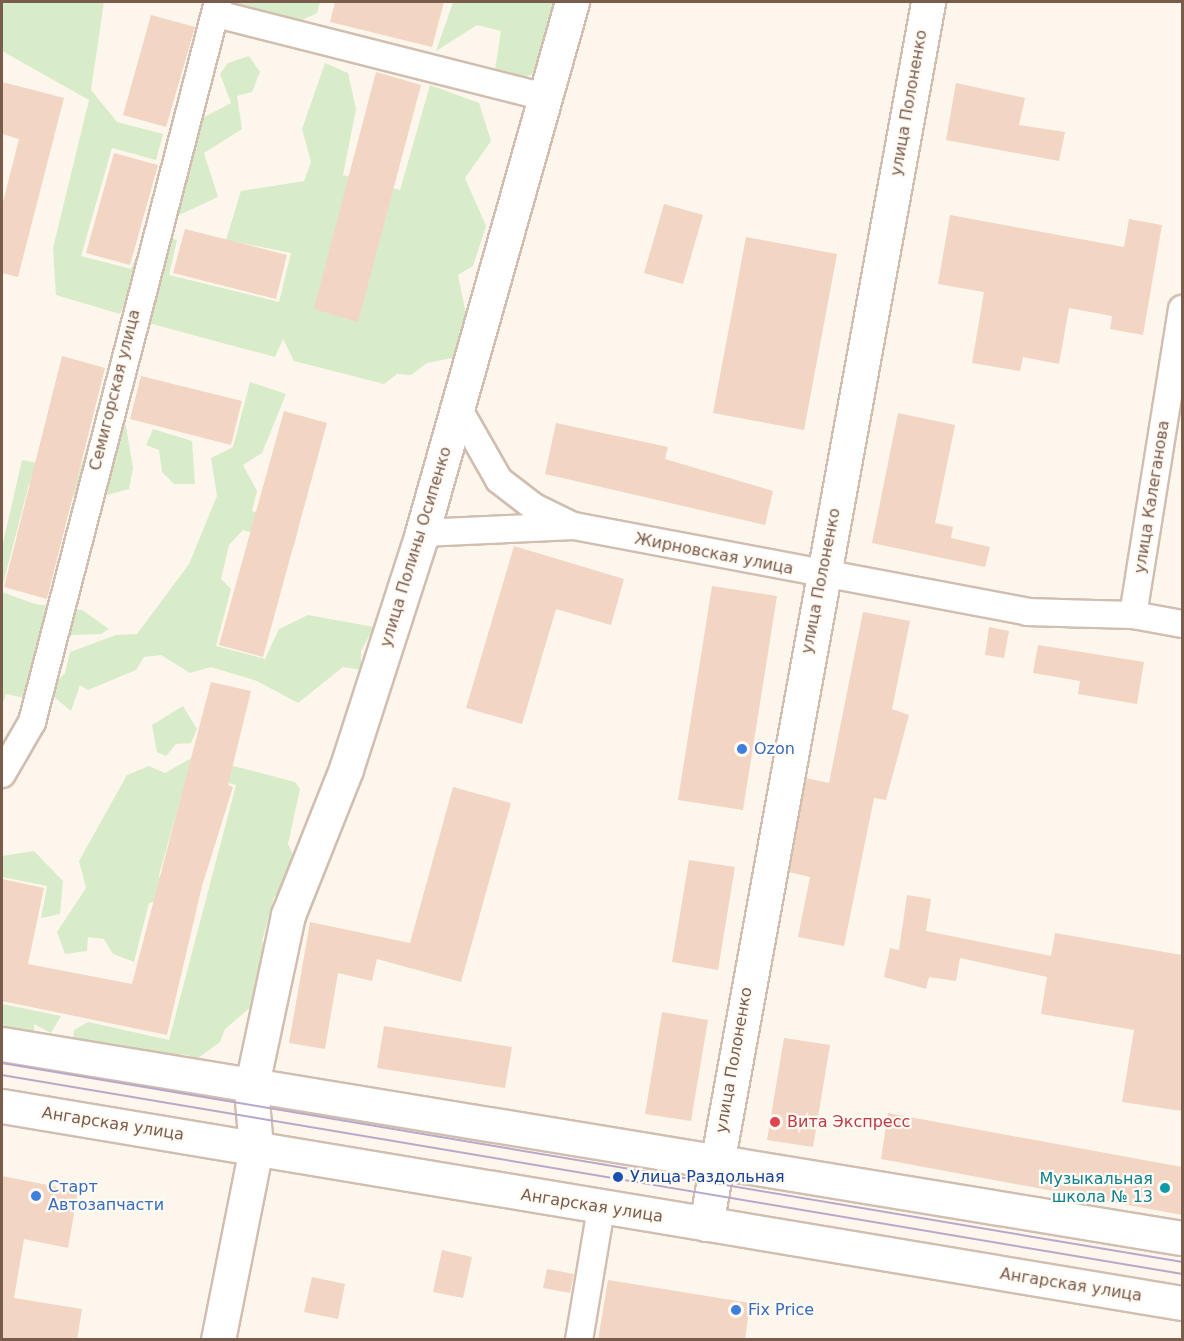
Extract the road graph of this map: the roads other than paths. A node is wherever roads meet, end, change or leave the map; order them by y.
1 (572, 2) edge
2 (928, 2) edge
3 (218, 8) edge
4 (546, 97) junction
5 (1182, 309) edge
6 (458, 408) junction
7 (574, 526) junction
8 (422, 533) junction
9 (822, 576) junction
10 (1133, 615) junction
11 (1182, 624) edge
12 (2, 774) edge
13 (2, 1044) edge
14 (251, 1089) junction
15 (2, 1106) edge
16 (256, 1148) junction
17 (717, 1162) junction
18 (601, 1208) junction
19 (706, 1224) junction
20 (1182, 1238) edge
21 (1182, 1303) edge
22 (218, 1340) edge
23 (579, 1340) edge

1 - 4 main road, улица Полины Осипенко
2 - 9 main road, улица Полоненко
3 - 4 street
3 - 12 street, Семигорская улица
4 - 6 main road, улица Полины Осипенко
5 - 10 street, улица Калеганова
6 - 7 street
6 - 8 main road, улица Полины Осипенко
7 - 8 street, Жирновская улица
7 - 9 street, Жирновская улица
8 - 14 main road, улица Полины Осипенко
9 - 10 street, Жирновская улица
9 - 17 main road, улица Полоненко
10 - 11 street, Жирновская улица
13 - 14 main road
14 - 16 main road, улица Полины Осипенко
14 - 17 main road
15 - 16 main road, Ангарская улица
16 - 18 main road, Ангарская улица
16 - 22 main road
17 - 19 main road, улица Полоненко
17 - 20 main road
18 - 19 main road, Ангарская улица
18 - 23 street
19 - 21 main road, Ангарская улица

